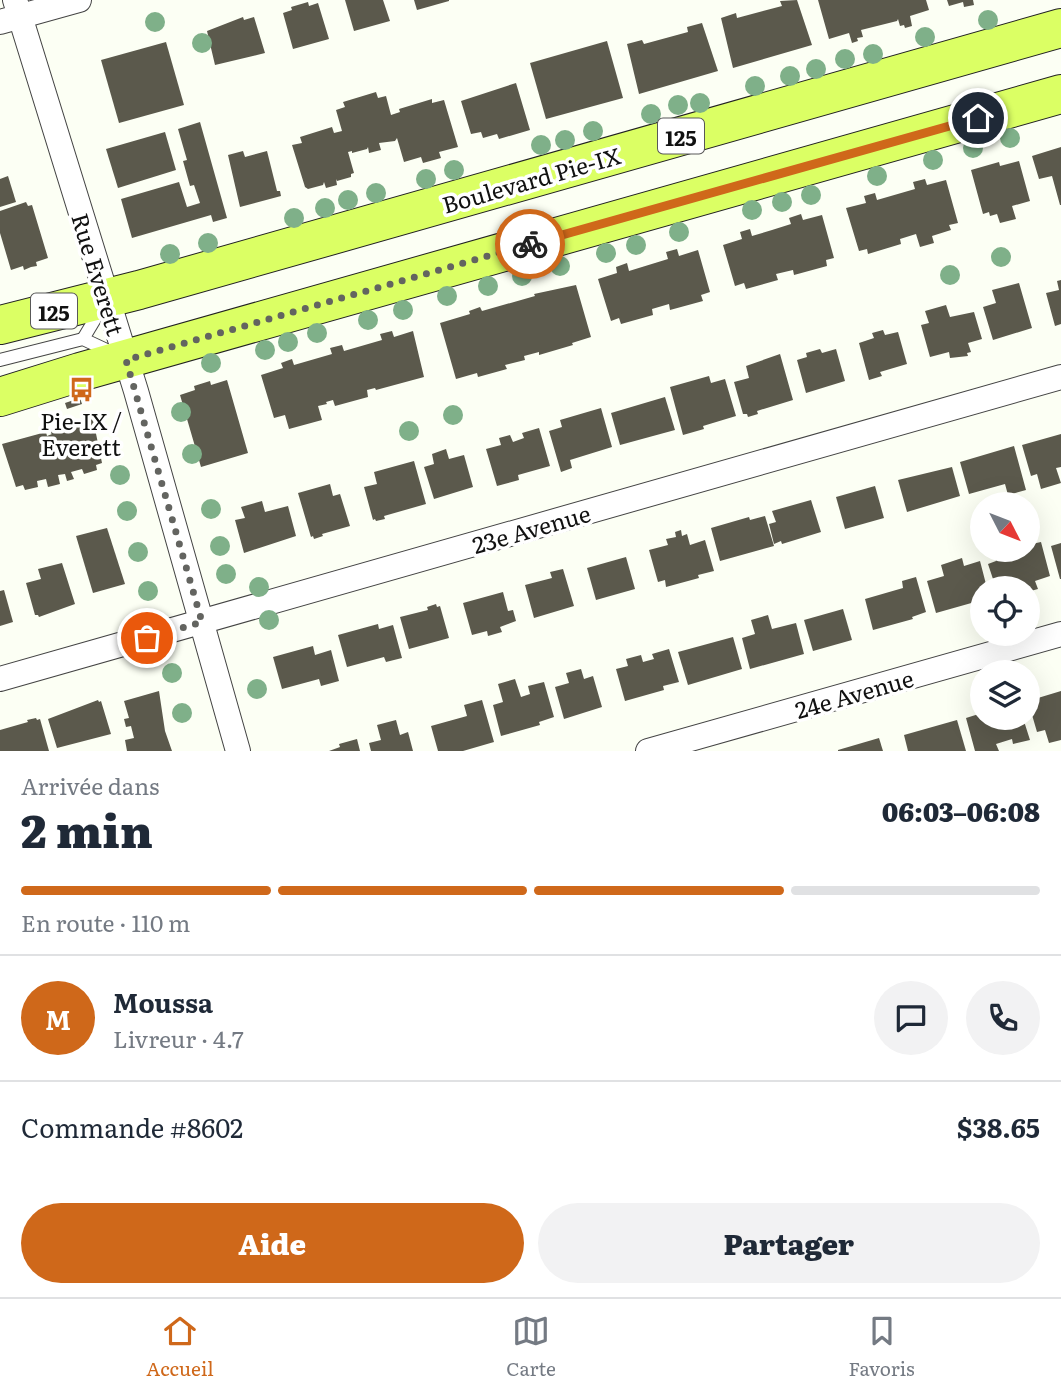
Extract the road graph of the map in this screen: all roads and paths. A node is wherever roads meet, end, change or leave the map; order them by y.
1 (79, 0) edge
2 (12, 13) edge
3 (1061, 28) edge
4 (1061, 94) edge
5 (107, 299) junction
6 (0, 325) edge
7 (83, 339) junction
8 (0, 360) edge
9 (126, 360) junction
10 (1061, 377) edge
11 (0, 397) edge
12 (202, 622) junction
13 (1061, 634) edge
14 (0, 679) edge
15 (238, 751) edge
16 (648, 751) edge

1 - 2 street
2 - 5 street, Rue Everett
3 - 5 main road, Boulevard Pie-IX / 125
4 - 9 main road
5 - 6 main road, Boulevard Pie-IX / 125
5 - 7 lane
5 - 9 street, Rue Everett
7 - 8 lane
7 - 9 lane
9 - 11 main road
9 - 12 street, Rue Everett
10 - 12 street, 23e Avenue
12 - 14 street, 23e Avenue
12 - 15 street, Rue Everett
13 - 16 street, 24e Avenue

